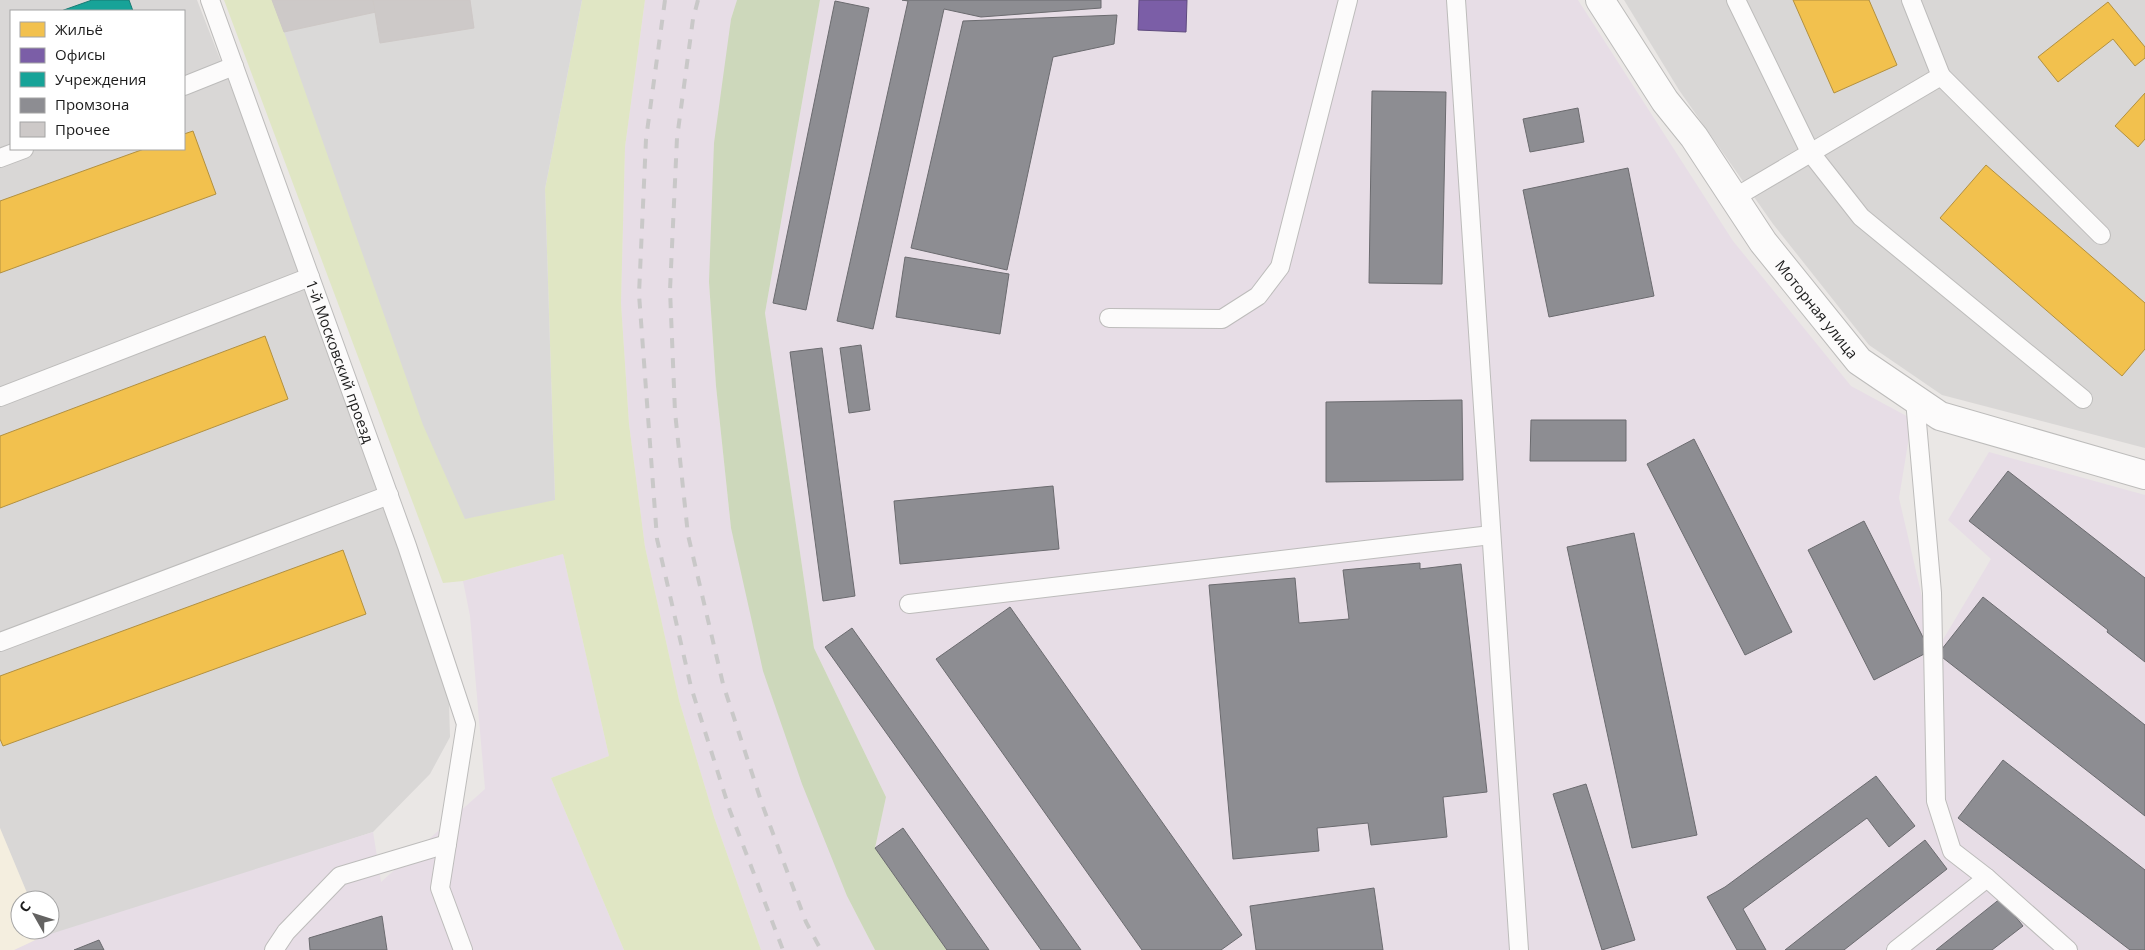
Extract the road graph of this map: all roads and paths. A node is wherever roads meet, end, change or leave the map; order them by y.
1 (210, 0) edge
2 (1348, 0) edge
3 (1456, 0) edge
4 (1600, 0) edge
5 (1736, 0) edge
6 (1911, 0) edge
7 (234, 66) junction
8 (1941, 76) junction
9 (185, 86) edge
10 (21, 150) edge
11 (1810, 152) junction
12 (0, 158) edge
13 (1734, 198) junction
14 (2101, 235) dead end
15 (310, 278) junction
16 (1109, 318) dead end
17 (0, 397) edge
18 (2083, 399) dead end
19 (1915, 400) junction
20 (2145, 475) edge
21 (389, 495) junction
22 (1491, 535) junction
23 (909, 604) dead end
24 (0, 642) edge
25 (447, 844) junction
26 (1987, 878) junction
27 (274, 950) edge
28 (462, 950) edge
29 (1519, 950) edge
30 (1896, 950) edge
31 (2068, 950) edge

1 - 7 lane, 1-й Московский проезд
2 - 16 lane
3 - 22 lane
4 - 13 street, Моторная улица
5 - 11 lane
6 - 8 lane
7 - 9 lane
7 - 15 lane, 1-й Московский проезд
8 - 11 lane
8 - 14 lane
10 - 12 lane
11 - 13 lane
11 - 18 lane
13 - 19 street, Моторная улица
15 - 17 lane
15 - 21 lane, 1-й Московский проезд
19 - 20 street, Моторная улица
19 - 26 lane
21 - 24 lane
21 - 25 lane, 1-й Московский проезд
22 - 23 lane
22 - 29 lane
25 - 27 lane
25 - 28 lane
26 - 30 lane
26 - 31 lane

